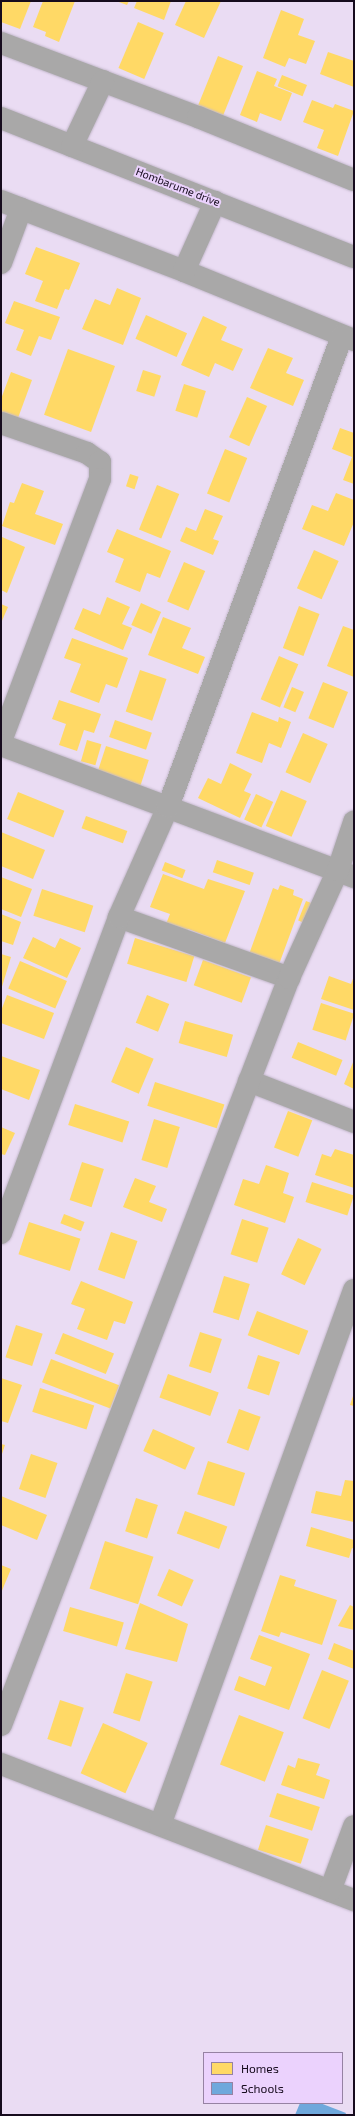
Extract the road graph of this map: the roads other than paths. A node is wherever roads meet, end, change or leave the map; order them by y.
1 (1, 43) edge
2 (103, 81) junction
3 (1, 118) edge
4 (72, 146) junction
5 (354, 180) edge
6 (1, 201) edge
7 (215, 202) junction
8 (21, 209) junction
9 (354, 257) edge
10 (1, 263) edge
11 (184, 271) junction
12 (348, 338) edge
13 (1, 423) edge
14 (1, 741) edge
15 (1, 745) edge
16 (168, 807) junction
17 (354, 822) edge
18 (346, 874) edge
19 (119, 917) junction
20 (289, 978) junction
21 (249, 1081) junction
22 (354, 1122) edge
23 (1, 1233) edge
24 (354, 1290) edge
25 (1, 1725) edge
26 (1, 1764) edge
27 (160, 1825) junction
28 (354, 1826) edge
29 (330, 1891) junction
30 (354, 1900) edge

1 - 2 street
2 - 4 street
2 - 5 street
3 - 4 street, Hombarume drive
4 - 7 street, Hombarume drive
6 - 8 street
7 - 9 street, Hombarume drive
7 - 11 street
8 - 10 street
8 - 11 street
11 - 12 street
12 - 16 street
13 - 14 street
15 - 16 street
16 - 18 street
16 - 19 street
17 - 18 street
18 - 20 street
19 - 20 street
19 - 23 street
20 - 21 street
21 - 22 street
21 - 25 street
24 - 27 street
26 - 27 street
27 - 29 street
28 - 29 street
29 - 30 street

